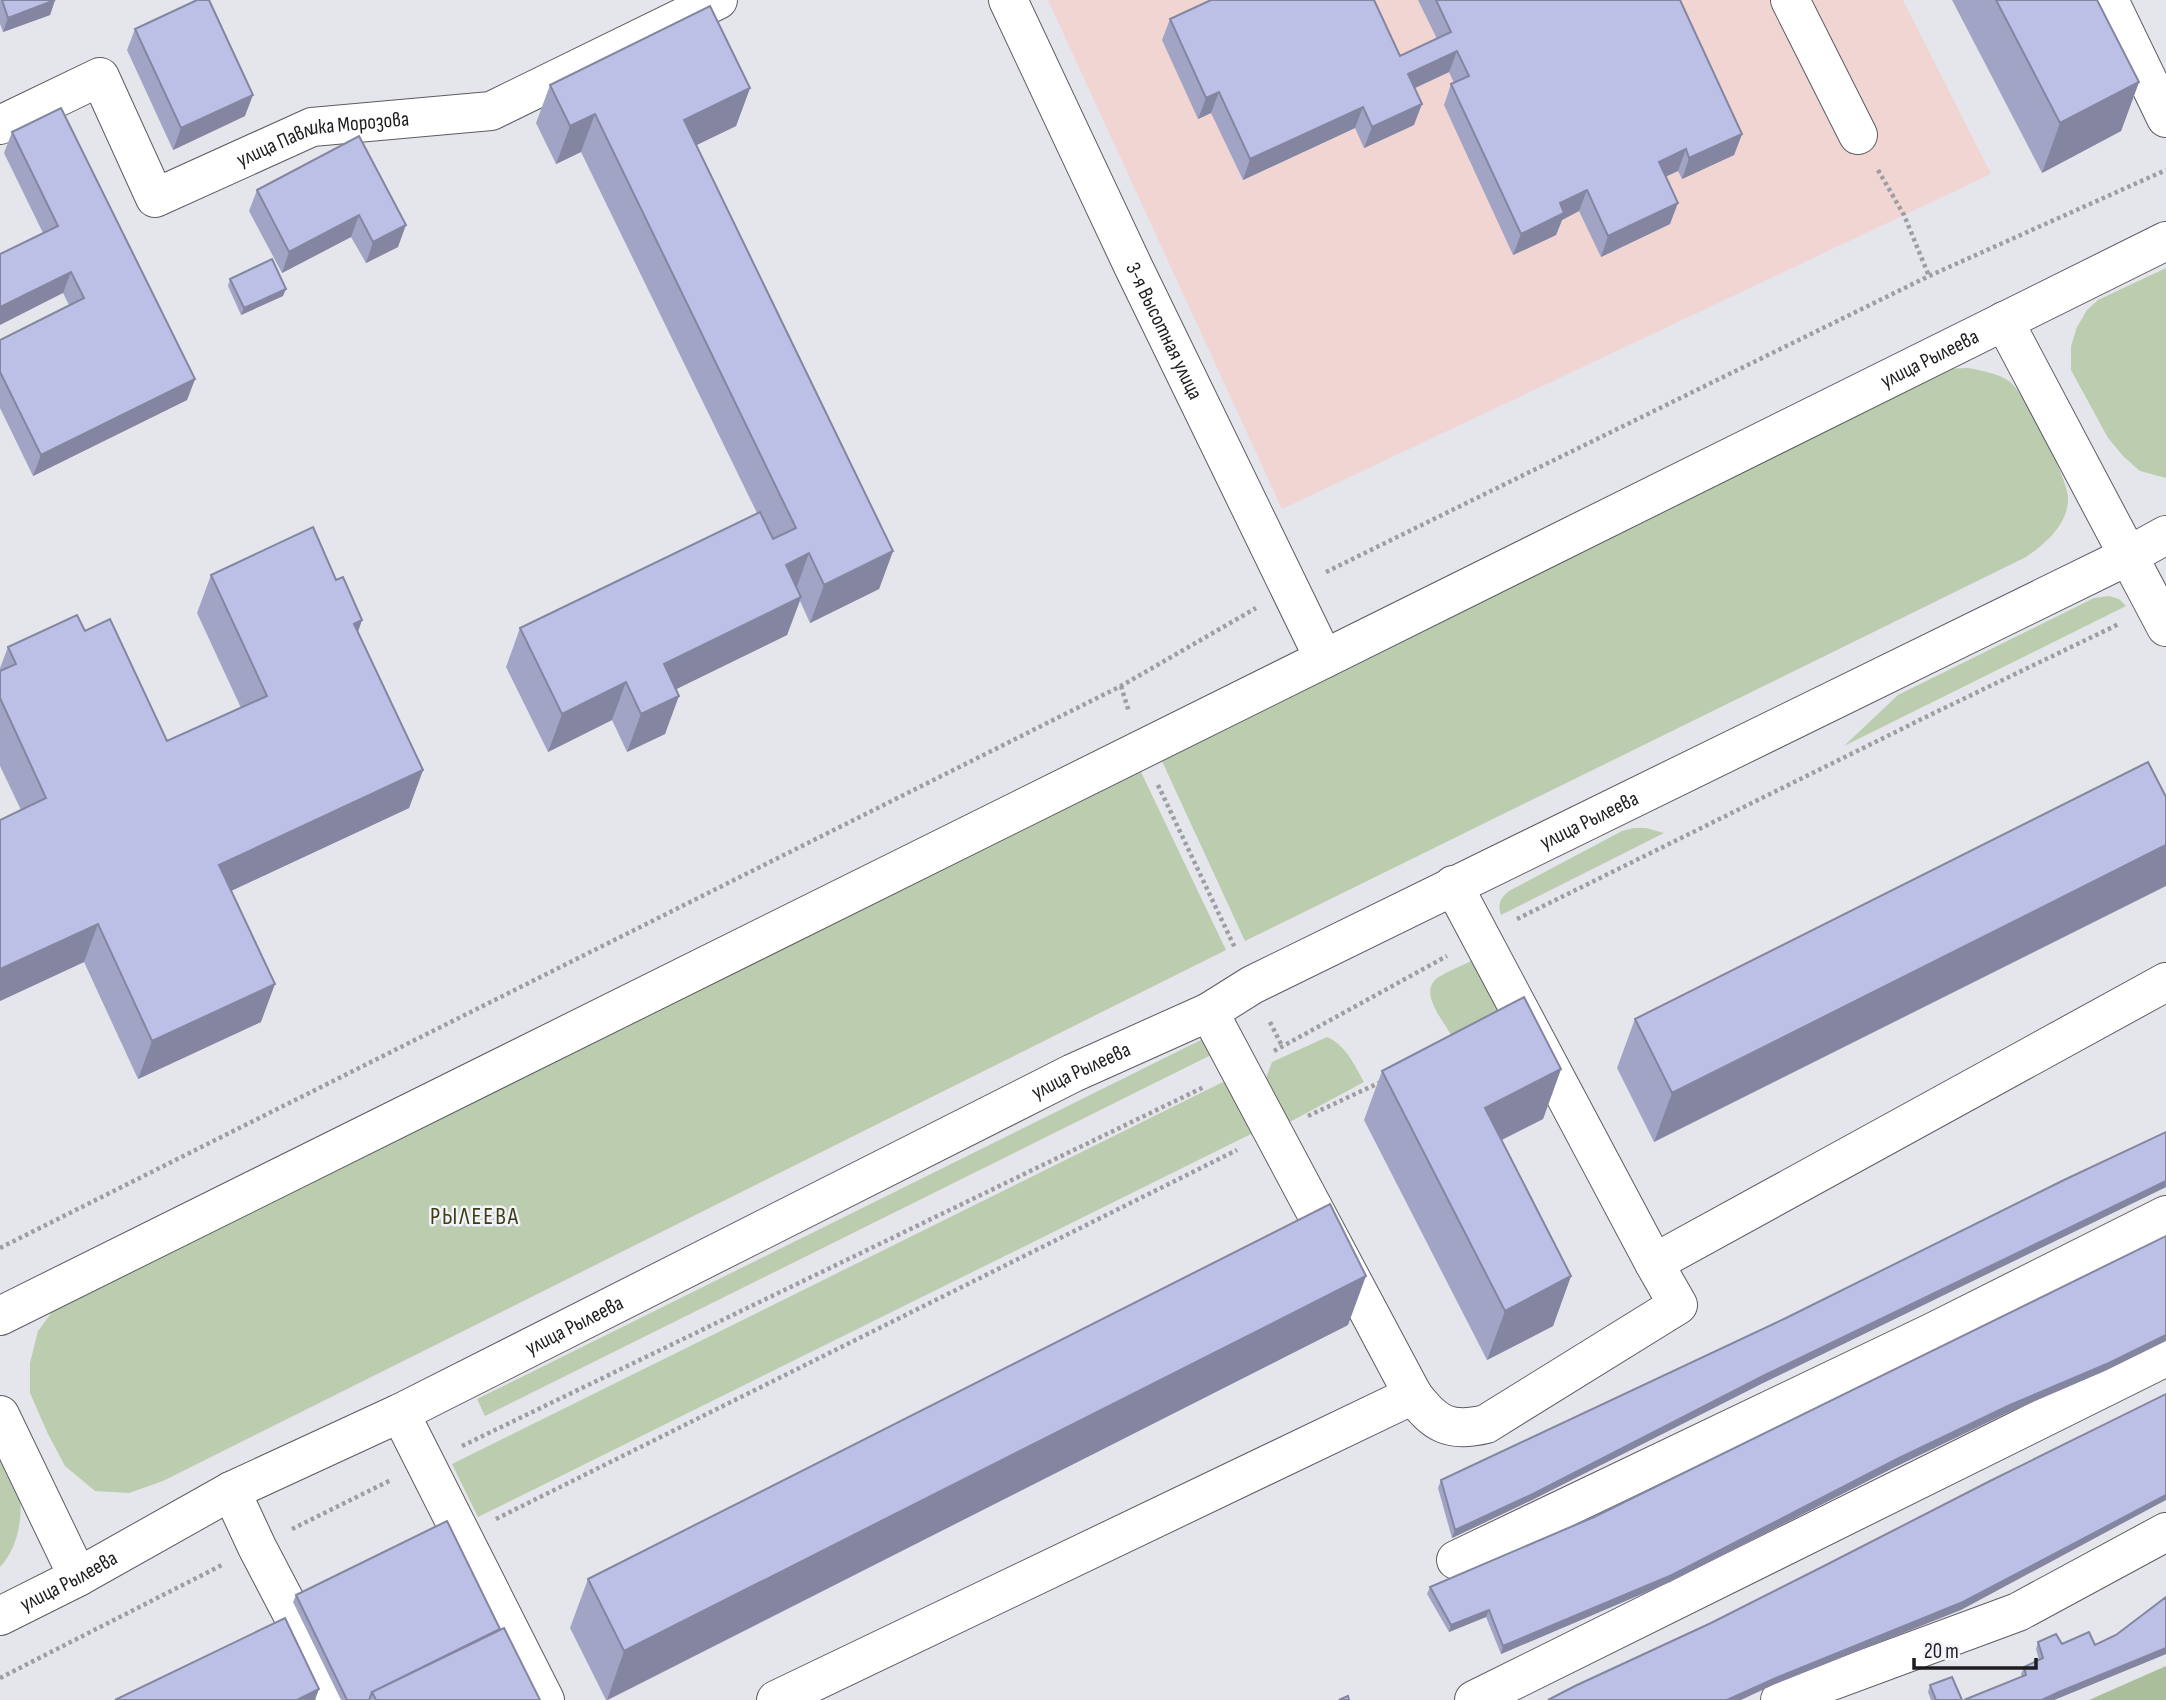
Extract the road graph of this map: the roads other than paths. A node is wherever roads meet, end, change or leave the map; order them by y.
1 (718, 0) edge
2 (1008, 0) edge
3 (1790, 0) edge
4 (2109, 0) edge
5 (2166, 118) edge
6 (0, 125) edge
7 (1858, 135) road end
8 (2166, 241) edge
9 (2004, 321) junction
10 (2166, 535) edge
11 (2128, 556) junction
12 (2160, 617) edge
13 (1324, 659) junction
14 (1453, 885) junction
15 (2166, 982) edge
16 (1209, 1012) junction
17 (2166, 1215) edge
18 (1654, 1263) junction
19 (0, 1316) edge
20 (2166, 1356) edge
21 (1413, 1395) junction
22 (400, 1413) junction
23 (0, 1415) edge
24 (231, 1491) junction
25 (2166, 1532) edge
26 (1456, 1560) dead end
27 (78, 1577) junction
28 (0, 1616) edge
29 (337, 1700) edge
30 (545, 1700) edge
31 (776, 1700) edge
32 (1474, 1700) edge
33 (1780, 1700) edge

1 - 6 main road, улица Павлика Морозова
2 - 13 main road, 3-я Высотная улица
3 - 7 main road
4 - 5 main road
8 - 9 main road, улица Рылеева
9 - 11 main road
9 - 13 main road, улица Рылеева
10 - 11 main road, улица Рылеева
11 - 12 main road
11 - 14 main road, улица Рылеева
13 - 19 main road, улица Рылеева
14 - 16 main road, улица Рылеева
14 - 18 main road
15 - 18 main road
16 - 21 main road
16 - 22 main road, улица Рылеева
17 - 26 main road
18 - 21 main road
20 - 32 main road
21 - 31 main road
22 - 24 main road, улица Рылеева
22 - 30 main road
23 - 27 main road
24 - 27 main road, улица Рылеева
24 - 29 main road
25 - 33 main road
27 - 28 main road, улица Рылеева

